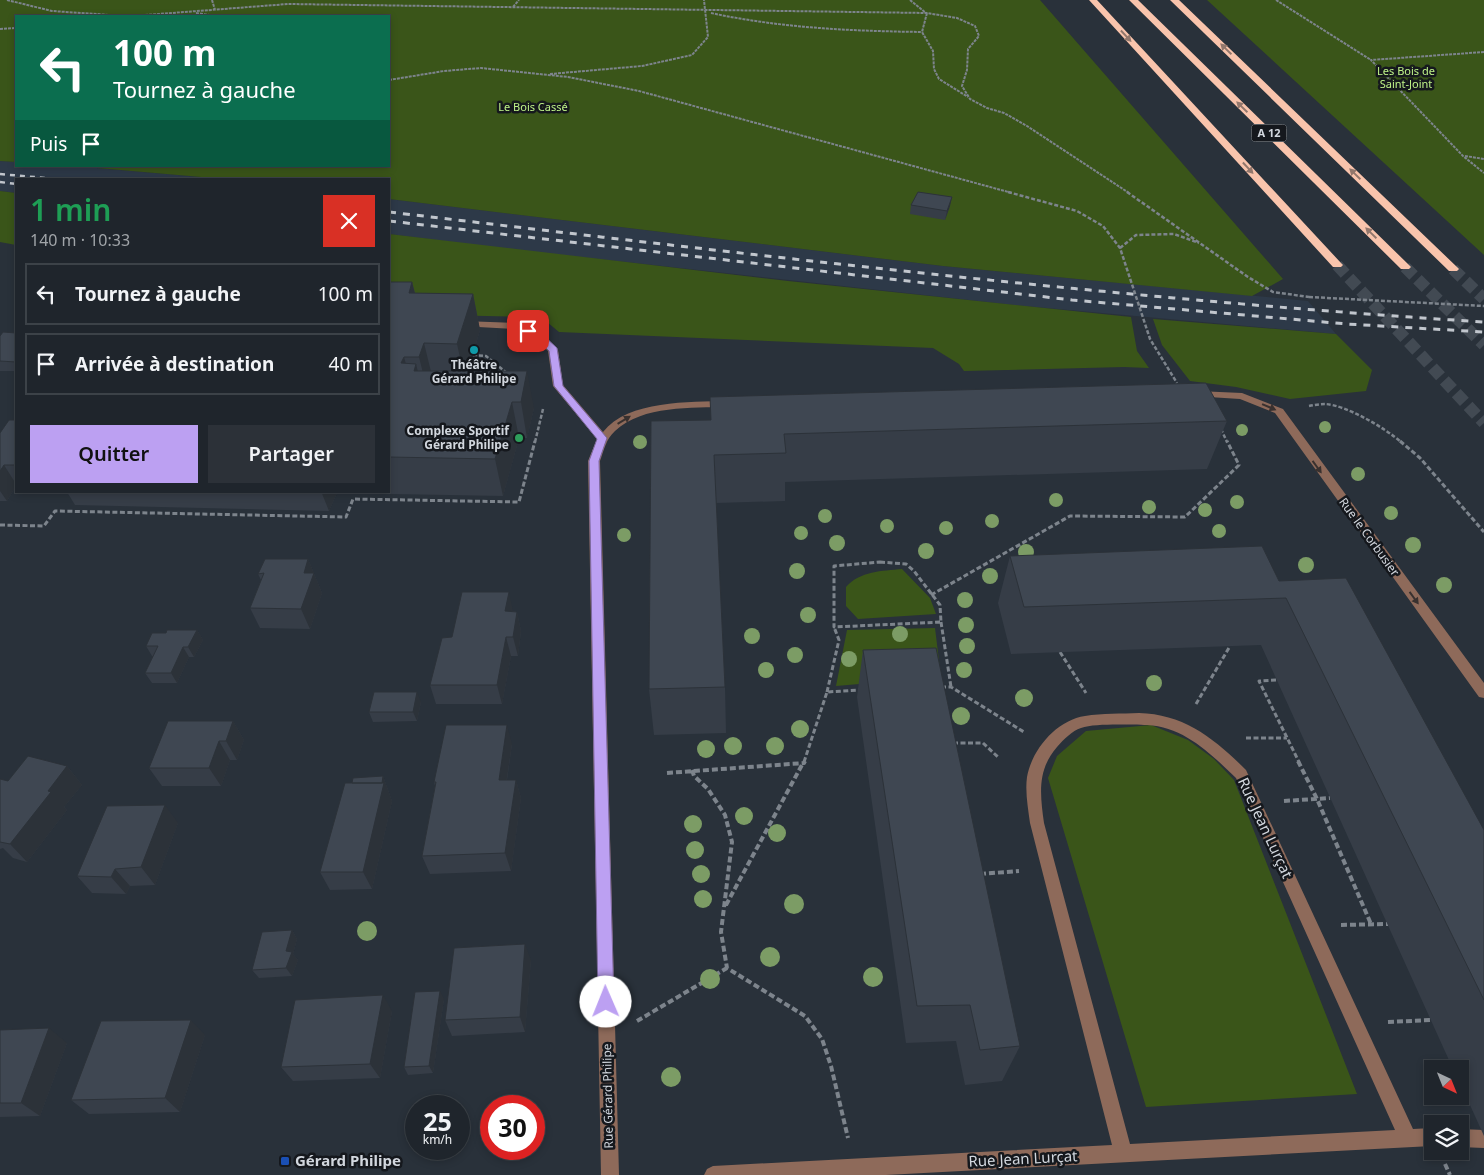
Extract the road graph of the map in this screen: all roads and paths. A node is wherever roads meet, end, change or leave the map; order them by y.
1 (6, 0) edge
2 (212, 0) edge
3 (519, 0) edge
4 (704, 0) edge
5 (910, 0) edge
6 (1093, 0) edge
7 (1133, 0) edge
8 (1174, 0) edge
9 (1276, 0) edge
10 (514, 7) junction
11 (215, 10) junction
12 (705, 11) junction
13 (190, 12) junction
14 (927, 13) junction
15 (110, 15) edge
16 (147, 15) edge
17 (210, 15) edge
18 (15, 28) edge
19 (0, 29) edge
20 (922, 32) junction
21 (1484, 52) edge
22 (1371, 60) junction
23 (542, 75) junction
24 (390, 80) edge
25 (970, 99) junction
26 (1463, 156) junction
27 (1484, 159) edge
28 (1484, 173) edge
29 (1204, 245) junction
30 (1120, 248) junction
31 (1337, 265) tunnel mouth
32 (1406, 267) tunnel mouth
33 (1453, 269) tunnel mouth
34 (1484, 306) edge
35 (450, 324) edge
36 (1183, 393) joint
37 (740, 404) edge
38 (544, 405) dead end
39 (1302, 407) dead end
40 (1219, 423) edge
41 (602, 438) junction
42 (0, 525) edge
43 (1484, 532) edge
44 (931, 595) junction
45 (941, 622) junction
46 (834, 627) junction
47 (1230, 646) edge
48 (1060, 652) edge
49 (1276, 680) dead end
50 (951, 687) junction
51 (932, 688) edge
52 (865, 690) edge
53 (827, 692) junction
54 (1484, 694) edge
55 (1088, 695) dead end
56 (1194, 709) dead end
57 (948, 743) edge
58 (1048, 746) junction
59 (999, 758) dead end
60 (804, 763) junction
61 (692, 770) junction
62 (667, 773) dead end
63 (1330, 798) dead end
64 (1317, 799) junction
65 (1289, 800) dead end
66 (1019, 870) dead end
67 (976, 874) edge
68 (725, 906) junction
69 (1371, 924) junction
70 (1388, 924) dead end
71 (1338, 925) dead end
72 (727, 968) junction
73 (1431, 1020) dead end
74 (637, 1022) dead end
75 (1354, 1023) junction
76 (1424, 1137) edge
77 (1407, 1138) junction
78 (1469, 1138) edge
79 (1484, 1139) edge
80 (1123, 1153) junction
81 (854, 1168) junction
82 (610, 1175) edge
83 (713, 1175) edge

1 - 15 path
2 - 11 path
3 - 10 path
4 - 12 path
5 - 14 path
6 -> 31 highway
32 -> 7 highway, A 12
33 -> 8 highway
9 - 22 path
10 - 11 path
10 - 12 path
11 - 13 path
12 - 14 path
12 - 20 path
12 - 23 path
13 - 16 path
13 - 17 path
14 - 20 path
14 - 25 path
18 - 19 path
20 - 25 path
21 - 22 path
22 - 26 path
23 - 24 path
23 - 30 path
25 - 29 path
26 - 27 path
26 - 28 path
29 - 30 path
29 - 34 path, bridge
30 - 36 path
35 - 41 street
36 -> 54 street, Rue le Corbusier
41 -> 37 street
38 - 42 path
39 - 43 path
40 - 44 path
41 - 82 street, Rue Gérard Philipe
44 - 45 path
44 - 46 path
45 - 46 path
45 - 50 path
46 - 53 path
47 - 56 path
48 - 55 path
49 - 64 path
50 - 51 path
50 - 58 path
52 - 53 path
53 - 60 path
57 - 59 path
58 - 75 street, Rue Jean Lurçat
58 - 80 street, Rue Jean Lurçat
60 - 61 path
60 - 68 path
61 - 62 path
61 - 68 path
63 - 64 path
64 - 65 path
64 - 69 path
66 - 67 path
68 - 72 path
69 - 70 path
69 - 71 path
72 - 74 path
72 - 81 path
73 - 75 path
75 - 77 street, Rue Jean Lurçat
76 - 77 street, Rue Jean Lurçat
77 - 80 street, Rue Jean Lurçat
78 - 79 street
80 - 81 street, Rue Jean Lurçat
81 - 83 street, Rue Jean Lurçat

